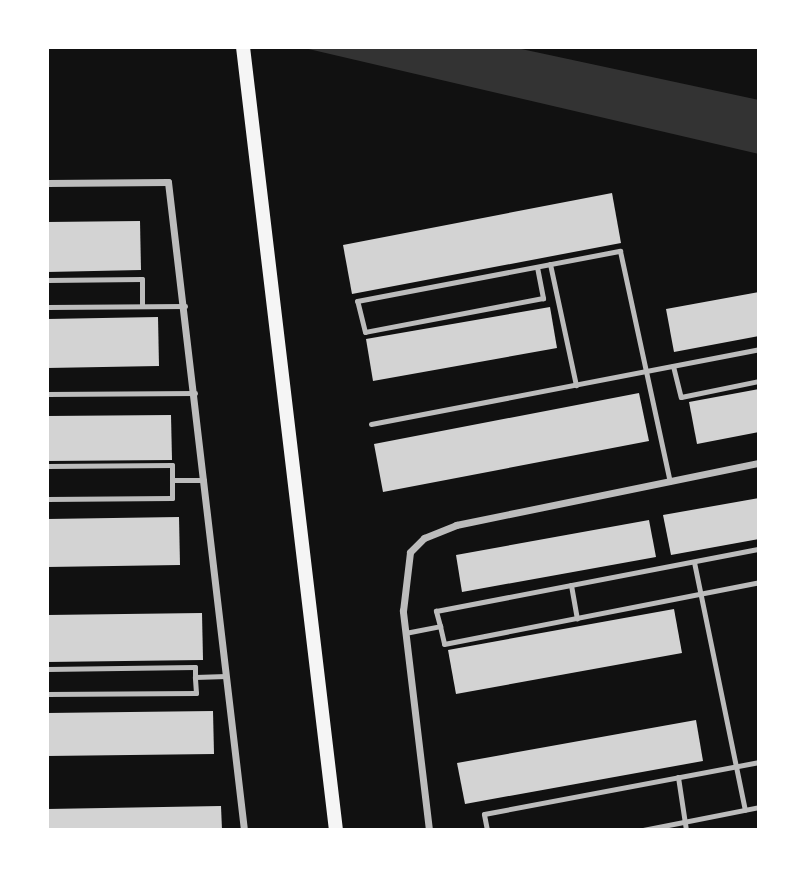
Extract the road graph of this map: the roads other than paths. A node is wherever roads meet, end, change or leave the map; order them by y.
1 (243, 47) edge
2 (47, 183) edge
3 (550, 264) junction
4 (537, 267) junction
5 (47, 280) edge
6 (142, 306) junction
7 (185, 306) junction
8 (47, 307) edge
9 (759, 349) edge
10 (673, 366) junction
11 (646, 371) junction
12 (759, 381) edge
13 (576, 385) junction
14 (195, 393) junction
15 (47, 394) edge
16 (371, 424) dead end
17 (759, 463) edge
18 (47, 466) edge
19 (172, 480) junction
20 (204, 480) junction
21 (670, 482) junction
22 (47, 499) edge
23 (759, 549) edge
24 (694, 562) junction
25 (759, 582) edge
26 (571, 585) junction
27 (700, 594) junction
28 (577, 618) junction
29 (440, 626) junction
30 (405, 633) junction
31 (47, 669) edge
32 (227, 676) junction
33 (195, 677) junction
34 (47, 695) edge
35 (759, 762) edge
36 (735, 766) junction
37 (678, 777) junction
38 (759, 807) edge
39 (745, 810) junction
40 (685, 822) junction
41 (244, 830) edge
42 (336, 830) edge
43 (429, 830) edge
44 (487, 830) edge
45 (643, 830) edge
46 (687, 830) edge

1 - 42 main road
2 - 7 street
3 - 4 lane
3 - 11 lane
3 - 13 lane
4 - 4 lane
5 - 6 lane
6 - 7 lane
6 - 8 lane
7 - 14 street
9 - 10 lane
10 - 11 lane
10 - 12 lane
11 - 13 lane
11 - 21 lane
13 - 16 lane
14 - 15 lane
14 - 20 street
17 - 21 street
18 - 19 lane
19 - 20 lane
19 - 22 lane
20 - 32 street
21 - 30 street
23 - 24 lane
24 - 26 lane
24 - 27 lane
25 - 27 lane
26 - 28 lane
26 - 29 lane
27 - 28 lane
27 - 36 lane
28 - 29 lane
29 - 30 lane
30 - 43 street
31 - 33 lane
32 - 33 lane
32 - 41 street
33 - 34 lane
35 - 36 lane
36 - 37 lane
36 - 39 lane
37 - 40 lane
37 - 44 lane
38 - 39 lane
39 - 40 lane
40 - 45 lane
40 - 46 lane

